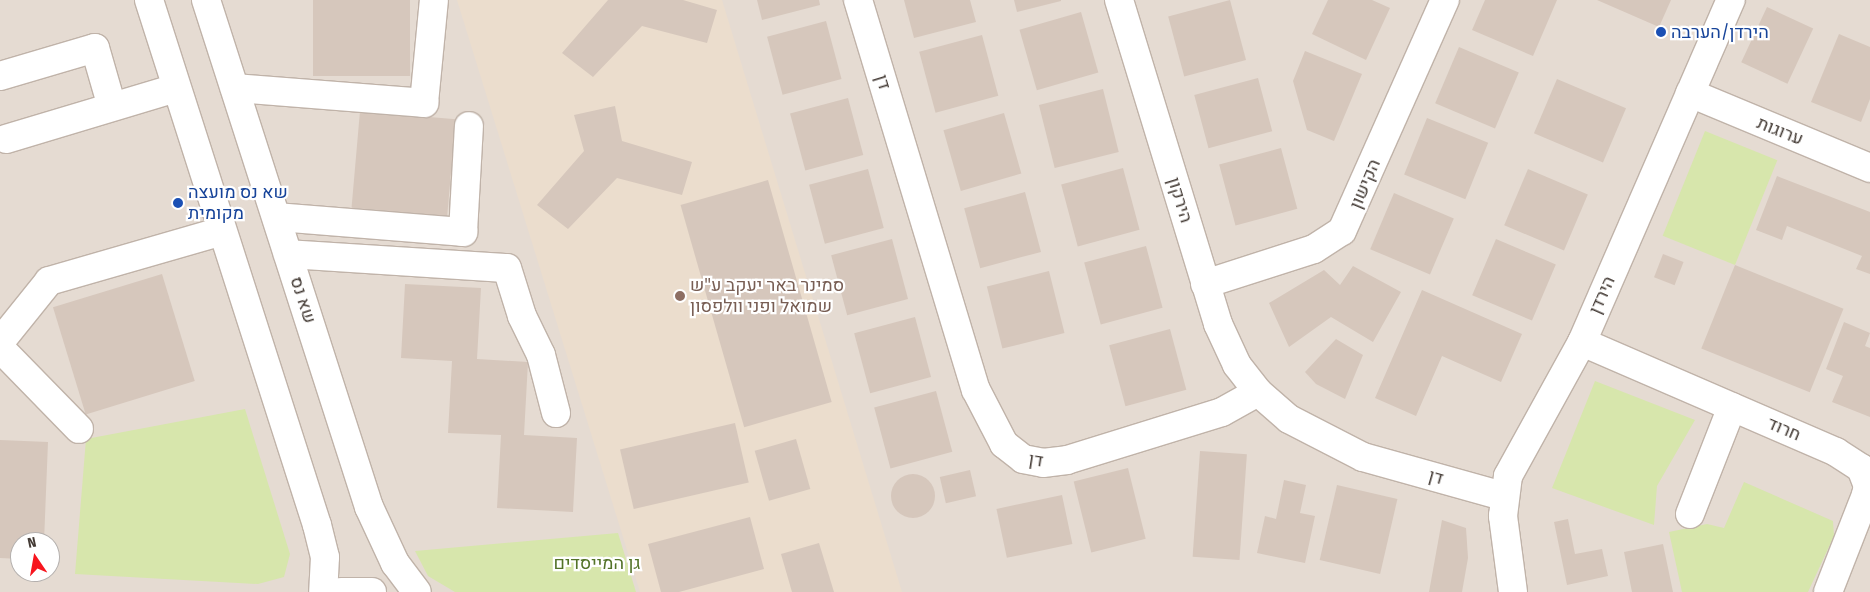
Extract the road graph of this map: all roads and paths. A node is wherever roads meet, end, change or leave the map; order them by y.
1 (149, 0) edge
2 (206, 0) edge
3 (434, 0) edge
4 (858, 0) edge
5 (1119, 0) edge
6 (1445, 0) edge
7 (1731, 0) edge
8 (0, 76) edge
9 (176, 88) junction
10 (235, 88) junction
11 (1690, 93) junction
12 (112, 107) junction
13 (469, 126) dead end
14 (6, 139) dead end
15 (1870, 168) edge
16 (276, 217) junction
17 (222, 231) junction
18 (288, 254) junction
19 (1205, 284) junction
20 (0, 342) edge
21 (1582, 342) junction
22 (0, 348) edge
23 (1258, 392) junction
24 (1732, 407) junction
25 (556, 413) dead end
26 (78, 429) dead end
27 (1504, 496) junction
28 (1690, 514) dead end
29 (323, 592) edge
30 (341, 592) edge
31 (372, 592) edge
32 (417, 592) edge
33 (1513, 592) edge
34 (1828, 592) edge

1 - 9 street
2 - 10 street, שא נס
3 - 10 street
4 - 23 street, דן
5 - 19 street, הירקון
6 - 19 street, הקישון
7 - 11 street, הירדן
8 - 12 street
9 - 12 street
9 - 17 street
10 - 16 street, שא נס
11 - 15 street, ערוגות
11 - 21 street, הירדן
12 - 14 street
13 - 16 street
16 - 18 street, שא נס
17 - 20 street
17 - 29 street
18 - 25 street
18 - 32 street, שא נס
19 - 23 street, הירקון
21 - 24 street, חרוד
21 - 27 street, הירדן
22 - 26 street
23 - 27 street, דן
24 - 28 street
24 - 34 street, חרוד
27 - 33 street, הירדן
30 - 31 street

